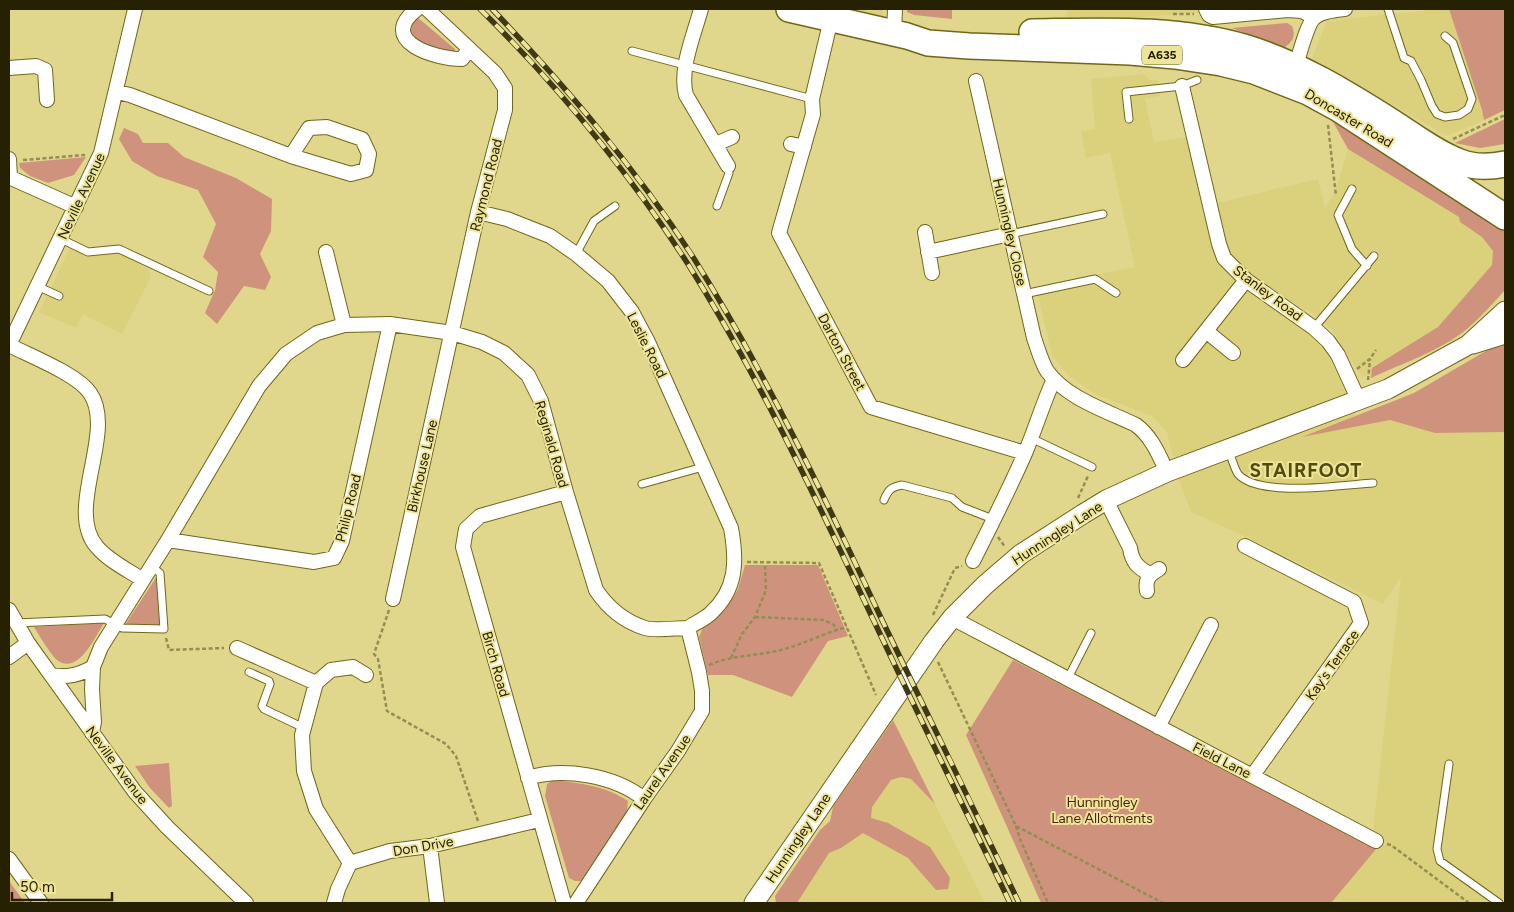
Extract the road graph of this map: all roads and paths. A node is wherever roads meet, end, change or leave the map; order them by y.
1 (135, 9) edge
2 (417, 9) edge
3 (426, 9) edge
4 (701, 9) edge
5 (789, 9) edge
6 (895, 9) edge
7 (1206, 9) edge
8 (1345, 9) edge
9 (1388, 9) edge
10 (1314, 17) junction
11 (831, 19) junction
12 (901, 35) junction
13 (1445, 36) dead end
14 (469, 49) junction
15 (632, 51) dead end
16 (686, 65) junction
17 (1295, 67) junction
18 (9, 68) edge
19 (1196, 80) dead end
20 (976, 81) dead end
21 (1182, 86) junction
22 (117, 92) junction
23 (812, 99) junction
24 (47, 100) dead end
25 (1325, 101) junction
26 (1505, 115) edge
27 (1129, 119) dead end
28 (732, 137) dead end
29 (716, 144) junction
30 (1433, 148) junction
31 (101, 153) junction
32 (291, 156) junction
33 (9, 160) edge
34 (1505, 164) edge
35 (728, 166) joint
36 (9, 177) edge
37 (1352, 189) dead end
38 (615, 206) dead end
39 (717, 206) dead end
40 (76, 207) junction
41 (478, 212) junction
42 (1103, 214) dead end
43 (1338, 216) junction
44 (1505, 217) edge
45 (925, 232) dead end
46 (1010, 234) junction
47 (61, 238) junction
48 (326, 252) dead end
49 (928, 252) junction
50 (576, 254) junction
51 (1374, 256) dead end
52 (1367, 266) junction
53 (932, 273) dead end
54 (1246, 280) junction
55 (37, 286) junction
56 (209, 291) dead end
57 (1116, 293) dead end
58 (1024, 294) junction
59 (59, 296) dead end
60 (1505, 311) edge
61 (390, 324) junction
62 (344, 325) junction
63 (1314, 328) junction
64 (1206, 331) junction
65 (452, 333) junction
66 (1505, 334) edge
67 (9, 345) edge
68 (1468, 345) junction
69 (1376, 350) dead end
70 (1233, 352) dead end
71 (1183, 360) dead end
72 (1348, 376) junction
73 (1054, 379) junction
74 (1359, 401) junction
75 (1031, 438) junction
76 (1228, 448) junction
77 (1025, 453) junction
78 (704, 467) junction
79 (1092, 467) joint
80 (1166, 472) junction
81 (1373, 483) dead end
82 (642, 484) dead end
83 (566, 492) junction
84 (884, 500) dead end
85 (1106, 500) junction
86 (1076, 503) dead end
87 (992, 522) junction
88 (168, 540) junction
89 (1245, 546) dead end
90 (1014, 560) junction
91 (973, 561) dead end
92 (735, 562) junction
93 (152, 566) junction
94 (765, 566) dead end
95 (143, 580) junction
96 (1147, 591) dead end
97 (393, 599) joint
98 (12, 617) edge
99 (755, 617) junction
100 (952, 618) junction
101 (114, 623) junction
102 (1210, 625) dead end
103 (847, 627) junction
104 (688, 628) junction
105 (164, 629) junction
106 (837, 630) junction
107 (1091, 633) dead end
108 (28, 643) junction
109 (237, 648) joint
110 (928, 650) junction
111 (9, 657) edge
112 (731, 658) junction
113 (718, 661) dead end
114 (94, 667) junction
115 (249, 672) dead end
116 (51, 675) junction
117 (366, 675) dead end
118 (1067, 680) junction
119 (316, 683) junction
120 (884, 712) junction
121 (1158, 727) junction
122 (304, 728) junction
123 (92, 733) junction
124 (1449, 764) dead end
125 (1253, 775) junction
126 (528, 778) junction
127 (644, 799) junction
128 (539, 820) junction
129 (1016, 826) junction
130 (482, 835) junction
131 (1376, 841) joint
132 (430, 846) junction
133 (9, 859) edge
134 (350, 862) junction
135 (41, 903) edge
136 (246, 903) edge
137 (334, 903) edge
138 (437, 903) edge
139 (564, 903) edge
140 (576, 903) edge
141 (754, 903) edge
142 (1048, 903) edge
143 (1163, 903) edge
144 (1469, 903) edge
145 (1500, 903) edge

1 - 22 street, Neville Avenue
2 - 14 street
3 - 14 street, Raymond Road
4 - 16 street
5 - 11 highway, Doncaster Road / A635
6 - 12 street
7 - 10 street
8 - 10 street
9 - 13 lane
10 - 17 street
11 - 12 highway, Doncaster Road / A635
11 - 23 street, Darton Street
12 - 17 highway, Doncaster Road / A635
12 - 25 highway, Doncaster Road / A635
14 - 41 street, Raymond Road
15 - 16 lane
16 - 23 lane
16 - 29 street
17 - 30 highway, Doncaster Road / A635
18 - 24 street
19 - 21 lane
20 - 46 street, Hunningley Close
21 - 27 lane
21 - 54 street, Stanley Road
22 - 31 street, Neville Avenue
22 - 32 street
23 - 77 street, Darton Street
25 - 43 path
25 - 44 highway, Doncaster Road / A635
26 - 30 path
28 - 29 street
29 - 35 street
30 - 34 highway, Doncaster Road / A635
31 - 33 path
31 - 40 street, Neville Avenue
32 - 32 street
33 - 36 street
35 - 39 lane
36 - 40 street
37 - 43 lane
38 - 50 lane
40 - 47 street, Neville Avenue
41 - 50 street, Leslie Road
41 - 65 street, Raymond Road
42 - 46 lane
43 - 52 lane
45 - 49 street
46 - 49 street
46 - 58 street, Hunningley Close
47 - 55 street, Neville Avenue
47 - 56 lane
48 - 62 street
49 - 53 street
50 - 78 street, Leslie Road
51 - 52 lane
52 - 63 lane
54 - 63 street, Stanley Road
54 - 64 street
55 - 59 lane
55 - 67 street, Neville Avenue
57 - 58 lane
58 - 73 street, Hunningley Close
60 - 68 main road, Hunningley Lane
61 - 62 street, Reginald Road
61 - 65 street, Reginald Road
61 - 88 street, Philip Road
62 - 88 street, Reginald Road
63 - 72 street, Stanley Road
64 - 70 street
64 - 71 street
65 - 83 street, Reginald Road
65 - 97 street, Birkhouse Lane
66 - 68 main road, Hunningley Lane
67 - 95 street
68 - 74 main road, Hunningley Lane
69 - 72 path
72 - 74 street, Stanley Road
73 - 75 street
73 - 80 street, Hunningley Close
74 - 76 main road, Hunningley Lane
75 - 77 street
75 - 79 lane
76 - 80 main road, Hunningley Lane
76 - 81 lane
77 - 87 street
78 - 82 lane
78 - 92 street, Leslie Road
79 - 86 path
80 - 85 main road, Hunningley Lane
83 - 104 street, Reginald Road
83 - 126 street, Birch Road
84 - 87 lane
85 - 90 main road, Hunningley Lane
85 - 96 street
87 - 90 path
87 - 91 street
88 - 93 street, Reginald Road
89 - 125 street, Kay's Terrace
90 - 100 main road, Hunningley Lane
92 - 103 path
92 - 104 street, Leslie Road
93 - 95 street, Reginald Road
93 - 105 lane
94 - 99 path
95 - 101 street, Reginald Road
97 - 130 path
98 - 101 lane
98 - 108 street, Neville Avenue
99 - 106 path
99 - 112 path
100 - 110 main road, Hunningley Lane
100 - 118 street, Field Lane
101 - 105 lane
101 - 114 street, Reginald Road
102 - 121 street
103 - 106 path
103 - 120 path
104 - 127 street, Laurel Avenue
105 - 109 path
106 - 112 path
107 - 118 lane
108 - 111 street
108 - 116 street, Neville Avenue
109 - 119 street
110 - 120 main road, Hunningley Lane
110 - 129 path
112 - 113 path
114 - 116 street
114 - 123 street, Reginald Road
115 - 122 lane
116 - 123 street, Neville Avenue
117 - 119 street
118 - 121 street, Field Lane
119 - 122 street
120 - 141 main road, Hunningley Lane
121 - 125 street, Field Lane
122 - 134 street
123 - 136 street, Neville Avenue
124 - 145 lane
125 - 131 street, Field Lane
126 - 127 street
126 - 128 street, Birch Road
127 - 140 street, Laurel Avenue
128 - 130 street, Don Drive
128 - 139 street, Birch Road
129 - 142 path
129 - 143 path
130 - 132 street, Don Drive
131 - 144 path
132 - 134 street, Don Drive
132 - 138 street
133 - 135 street
134 - 137 street

